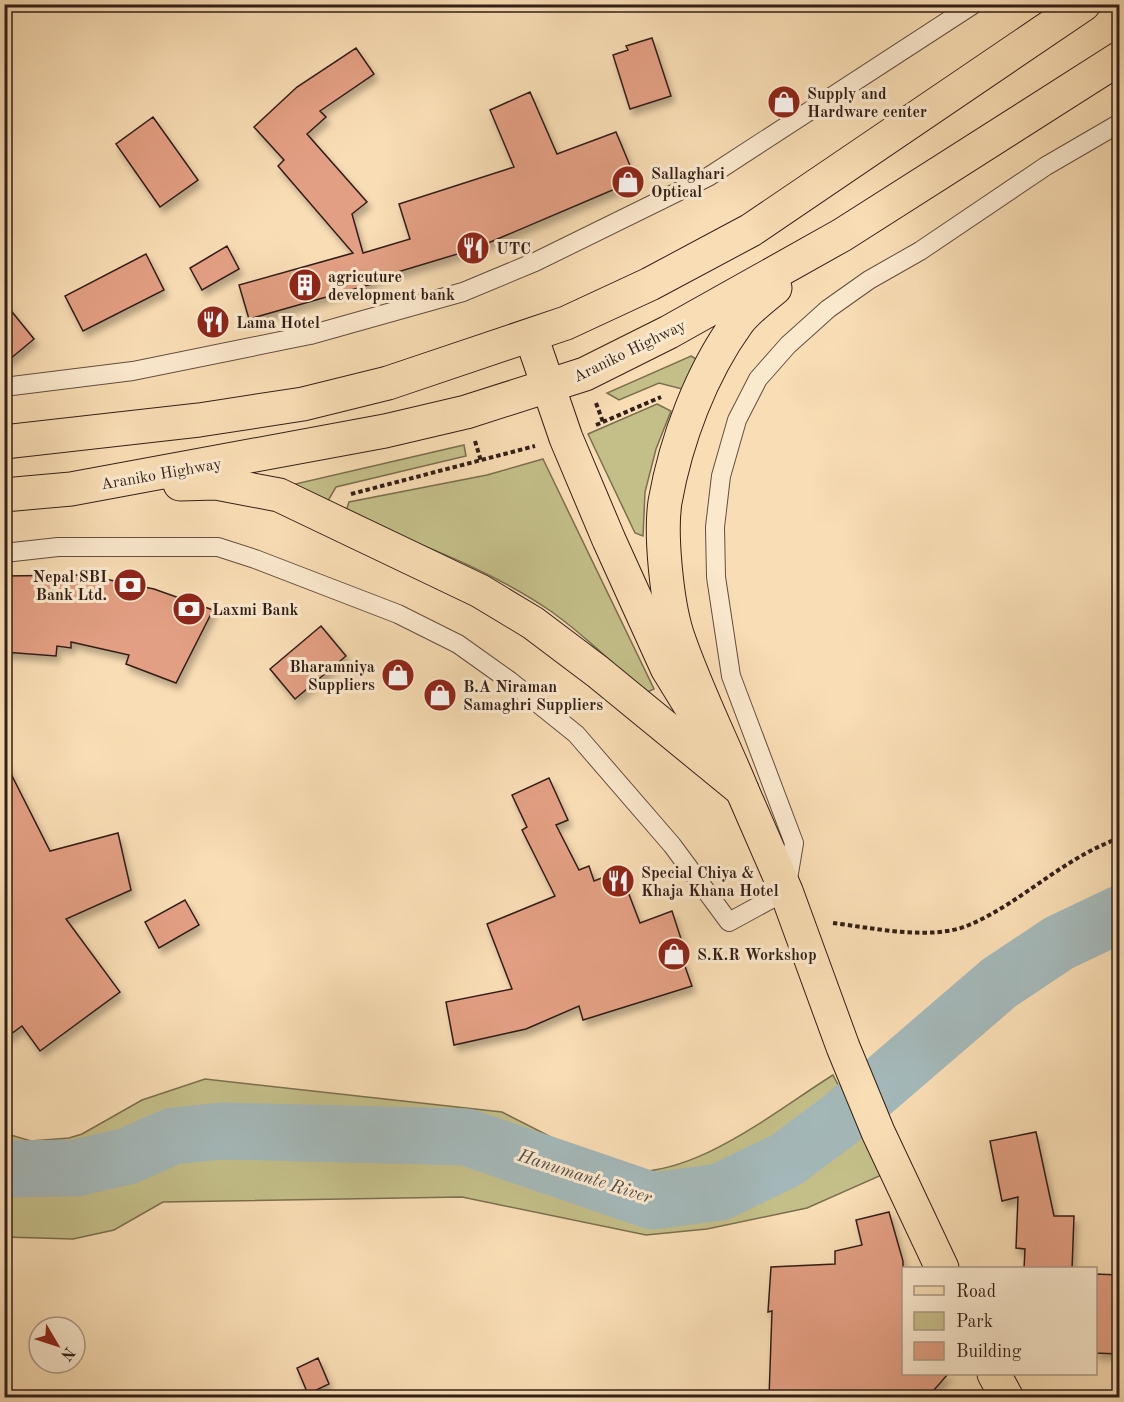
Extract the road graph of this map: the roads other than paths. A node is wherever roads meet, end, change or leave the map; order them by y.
1 (974, 4) edge
2 (1084, 4) edge
3 (1119, 58) edge
4 (1119, 71) edge
5 (1046, 106) junction
6 (1119, 123) edge
7 (842, 235) junction
8 (531, 336) junction
9 (547, 386) junction
10 (4, 387) edge
11 (4, 442) edge
12 (70, 489) junction
13 (4, 495) edge
14 (4, 553) edge
15 (742, 790) junction
16 (791, 905) junction
17 (941, 1267) edge
18 (995, 1375) edge
19 (1007, 1398) edge

1 - 10 lane
2 - 8 main road
3 - 5 main road, Araniko Highway
4 - 5 lane
5 - 7 main road, Araniko Highway
6 - 16 lane
7 - 9 main road, Araniko Highway
7 - 15 main road
8 - 9 main road
8 - 11 main road
9 - 12 main road, Araniko Highway
9 - 15 main road
12 - 13 main road, Araniko Highway
12 - 15 main road
14 - 16 lane
15 - 16 main road
16 - 17 main road
18 - 19 main road

